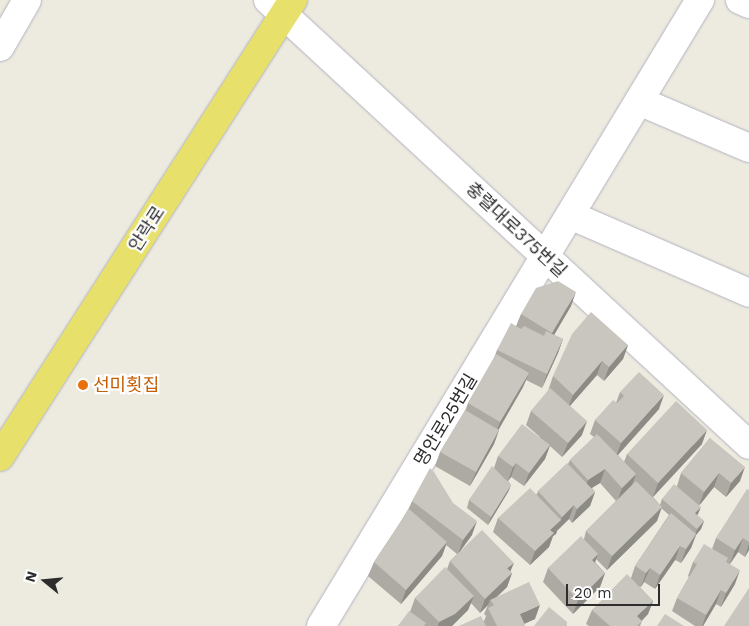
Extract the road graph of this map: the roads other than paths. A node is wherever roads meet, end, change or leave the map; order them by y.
1 (27, 0) edge
2 (700, 0) edge
3 (740, 0) edge
4 (749, 4) edge
5 (282, 5) edge
6 (0, 47) edge
7 (639, 101) junction
8 (749, 148) edge
9 (570, 215) junction
10 (545, 256) junction
11 (749, 294) edge
12 (749, 445) edge
13 (0, 457) edge
14 (321, 626) edge

1 - 6 street
2 - 7 street, 명안로25번길
3 - 4 street
5 - 10 street, 충렬대로375번길
5 - 13 main road, 안락로
7 - 8 street
7 - 9 street, 명안로25번길
9 - 10 street, 명안로25번길
9 - 11 street
10 - 12 street, 충렬대로375번길
10 - 14 street, 명안로25번길

